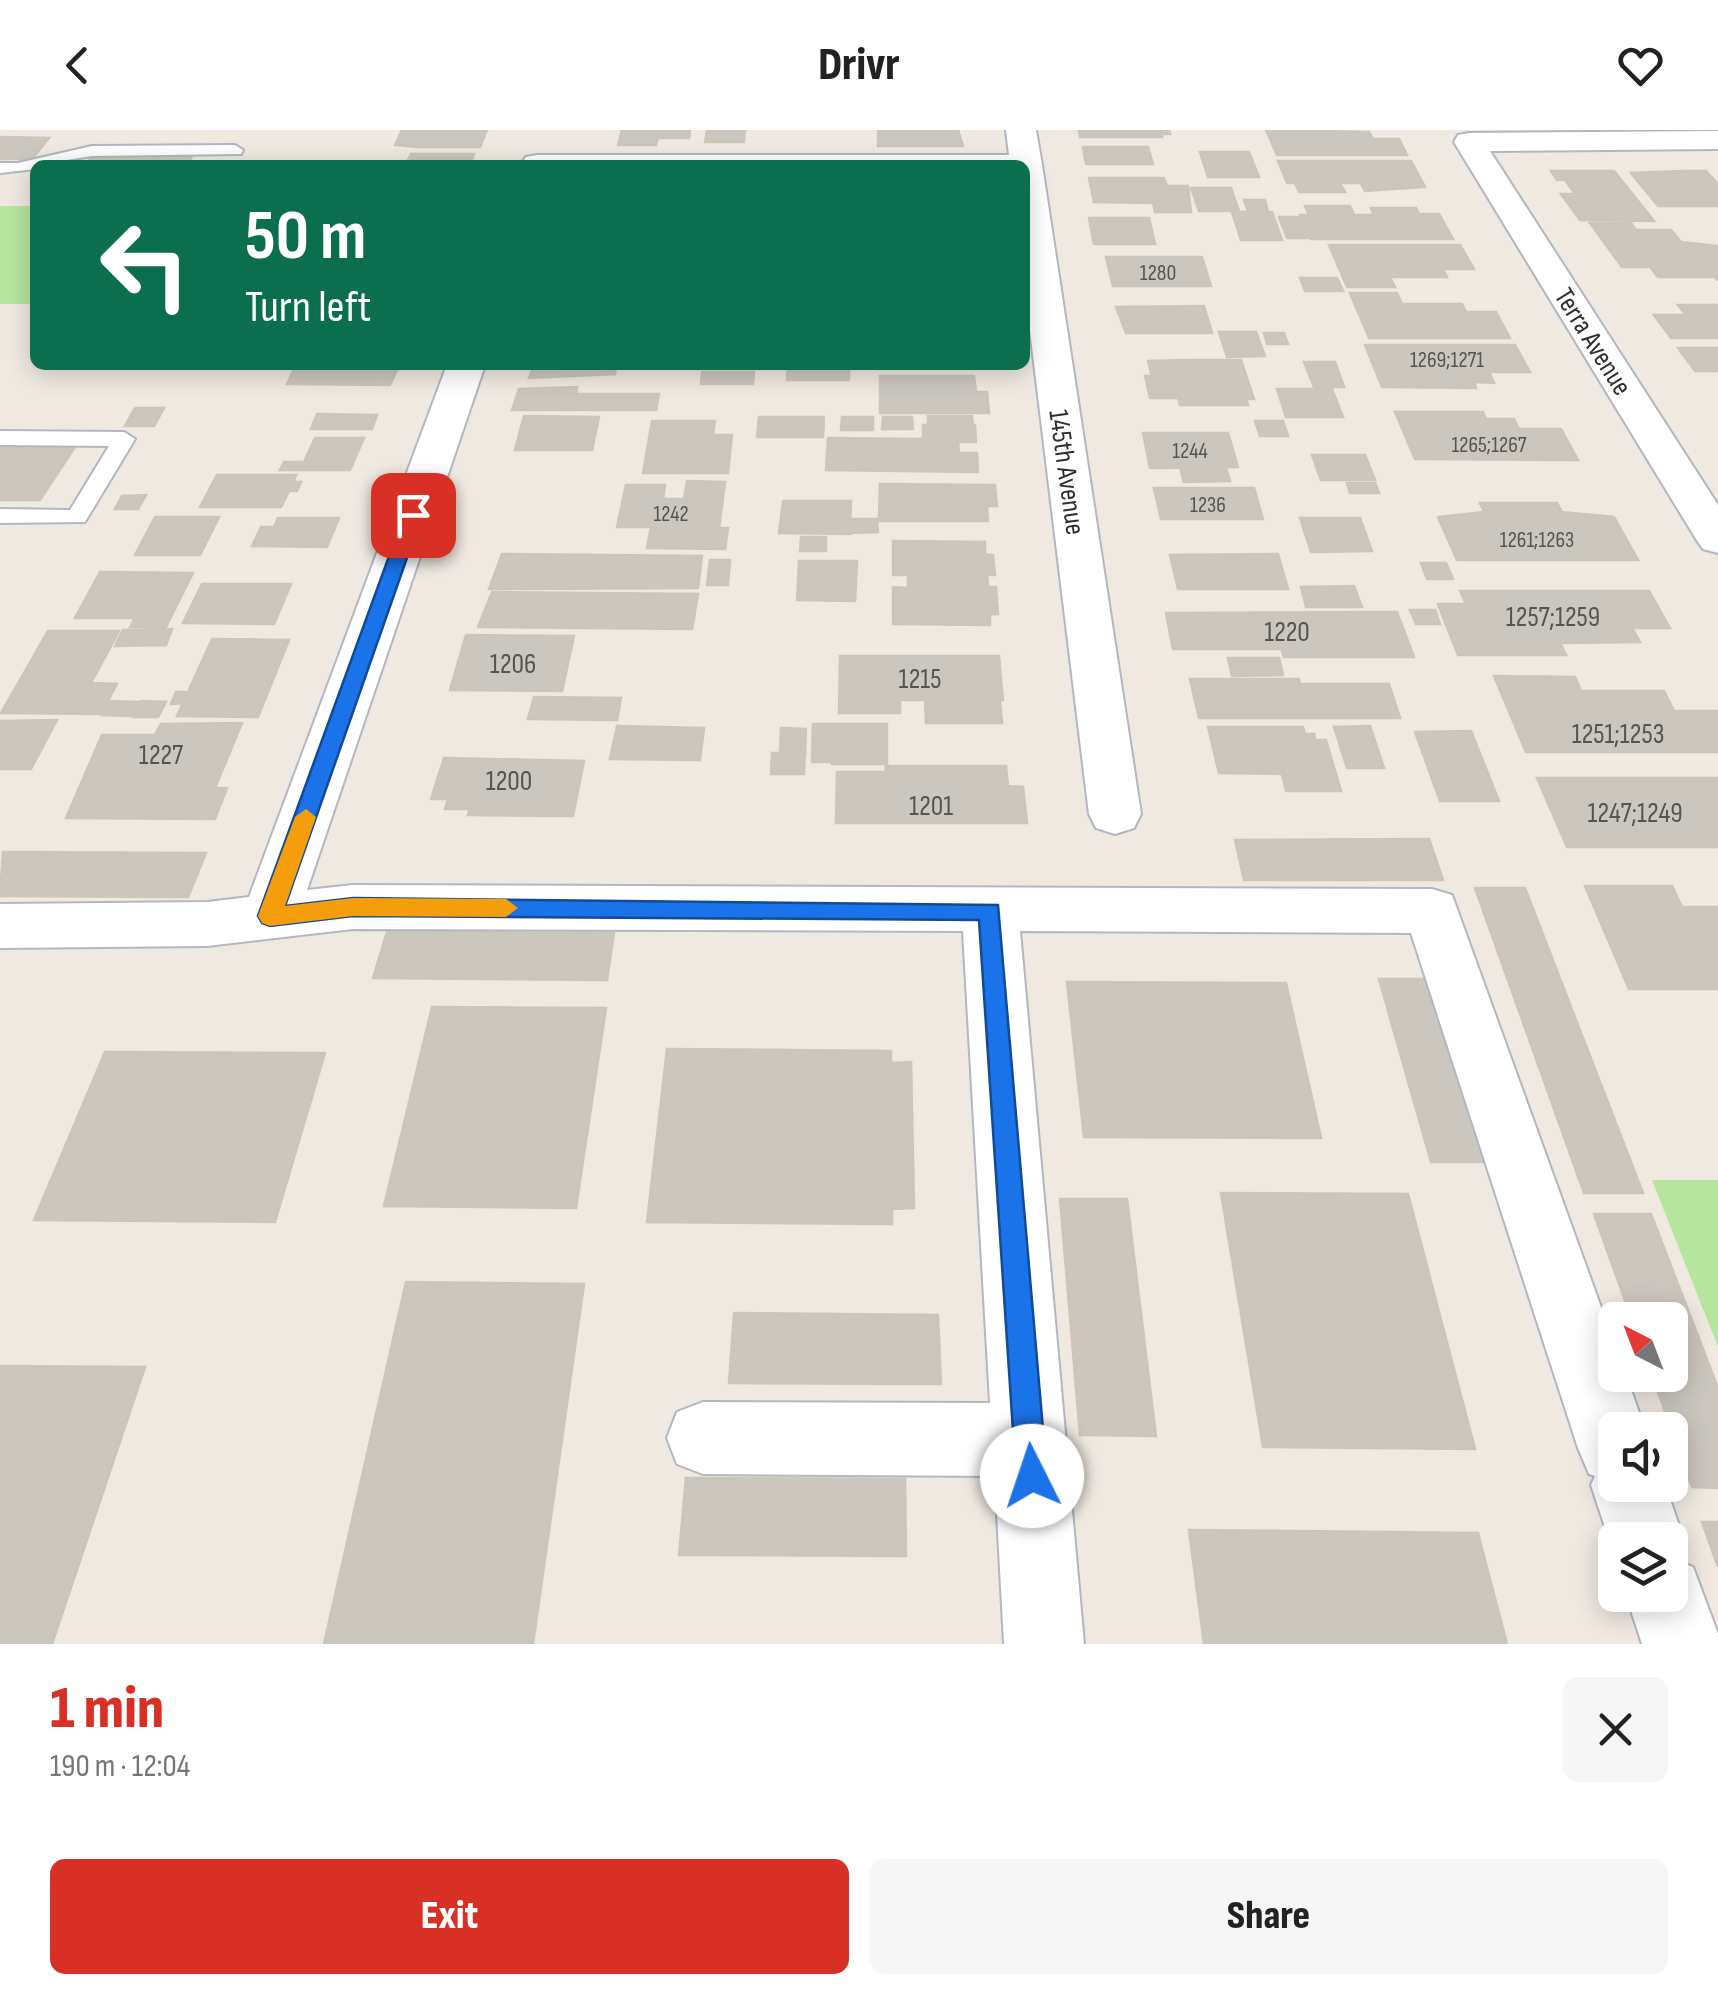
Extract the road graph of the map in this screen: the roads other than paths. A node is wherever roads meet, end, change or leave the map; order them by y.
1 (549, 130) edge
2 (1021, 130) edge
3 (1718, 140) edge
4 (48, 160) edge
5 (228, 160) edge
6 (539, 160) edge
7 (1025, 160) edge
8 (1030, 193) edge
9 (464, 370) edge
10 (0, 438) edge
11 (0, 516) edge
12 (1715, 529) edge
13 (1116, 814) dead end
14 (990, 911) junction
15 (270, 916) junction
16 (0, 926) edge
17 (1603, 1412) edge
18 (704, 1438) dead end
19 (1029, 1440) junction
20 (1671, 1612) edge
21 (1044, 1644) edge
22 (1682, 1644) edge

1 - 6 street
2 - 7 street, 145th Avenue
3 - 12 street, Terra Avenue
4 - 5 lane
8 - 13 street, 145th Avenue
9 - 15 street
10 - 11 lane
14 - 15 street
14 - 17 street
14 - 19 street
15 - 16 street
18 - 19 street
19 - 21 street
20 - 22 street

